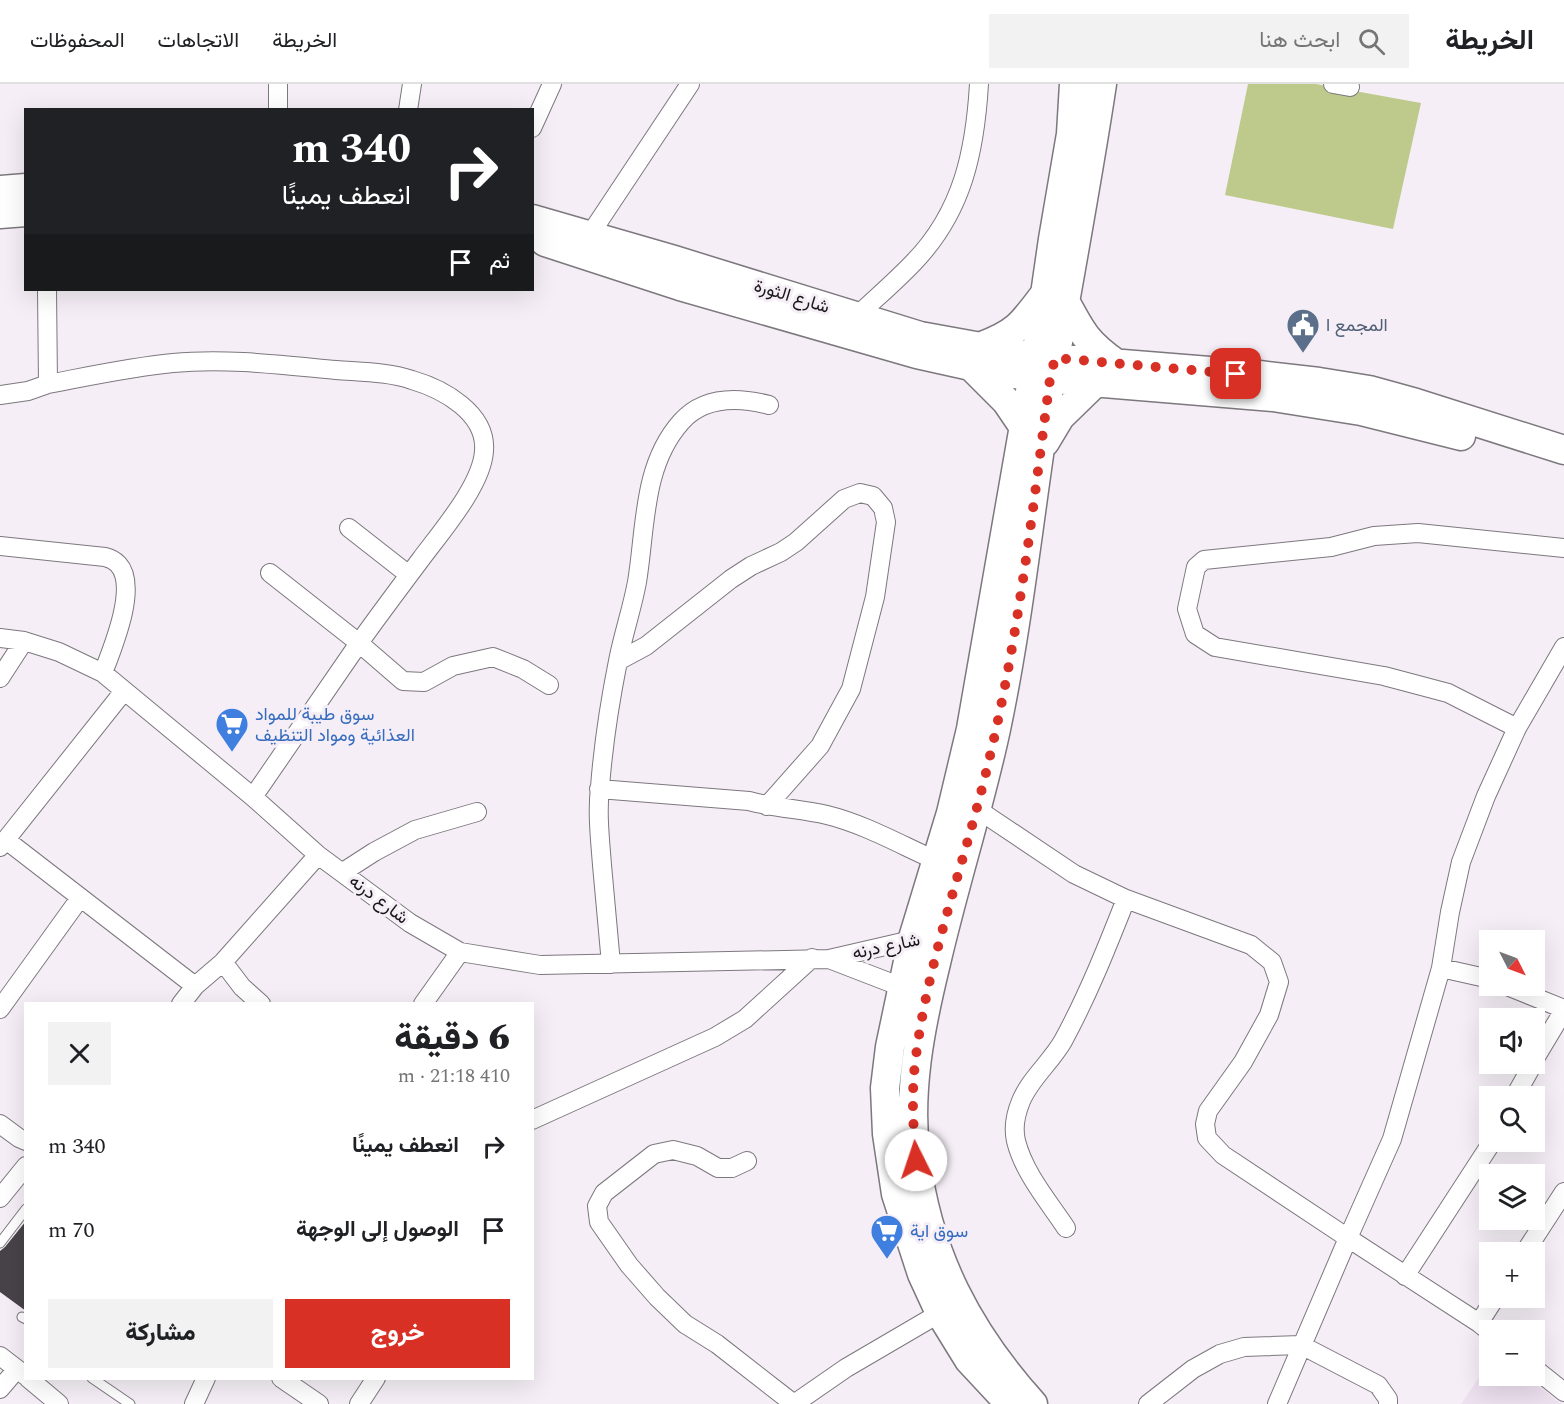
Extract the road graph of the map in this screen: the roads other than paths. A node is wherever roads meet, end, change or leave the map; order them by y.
1 (278, 84) edge
2 (412, 84) edge
3 (552, 84) edge
4 (690, 84) edge
5 (980, 84) edge
6 (1074, 84) edge
7 (1102, 84) edge
8 (278, 108) edge
9 (408, 108) edge
10 (534, 124) edge
11 (24, 188) edge
12 (0, 190) edge
13 (24, 212) edge
14 (0, 214) edge
15 (534, 220) edge
16 (534, 238) edge
17 (585, 243) junction
18 (46, 291) edge
19 (1055, 297) junction
20 (857, 316) junction
21 (976, 356) junction
22 (1117, 364) junction
23 (1043, 368) junction
24 (1096, 382) junction
25 (48, 384) junction
26 (0, 395) edge
27 (1365, 400) junction
28 (769, 405) dead end
29 (1023, 426) junction
30 (1041, 449) junction
31 (1564, 450) edge
32 (1564, 467) edge
33 (349, 528) dead end
34 (0, 546) edge
35 (1564, 548) edge
36 (270, 573) dead end
37 (409, 575) junction
38 (0, 638) edge
39 (24, 640) junction
40 (359, 643) junction
41 (1564, 647) edge
42 (618, 662) junction
43 (103, 673) junction
44 (0, 678) edge
45 (549, 685) dead end
46 (124, 691) junction
47 (1517, 728) junction
48 (600, 789) junction
49 (253, 797) junction
50 (767, 806) junction
51 (977, 809) junction
52 (477, 812) dead end
53 (3, 844) edge
54 (318, 855) junction
55 (935, 860) junction
56 (343, 872) junction
57 (80, 898) junction
58 (1126, 898) junction
59 (942, 936) junction
60 (913, 938) junction
61 (460, 952) junction
62 (821, 958) junction
63 (223, 962) junction
64 (610, 964) junction
65 (1441, 968) junction
66 (1479, 977) edge
67 (195, 987) junction
68 (915, 992) junction
69 (1532, 996) edge
70 (183, 1002) edge
71 (259, 1002) edge
72 (424, 1002) edge
73 (0, 1009) edge
74 (1564, 1009) edge
75 (1545, 1043) edge
76 (534, 1119) edge
77 (0, 1124) edge
78 (24, 1140) edge
79 (1486, 1152) edge
80 (747, 1161) dead end
81 (24, 1168) edge
82 (1564, 1192) edge
83 (0, 1198) edge
84 (24, 1212) edge
85 (1066, 1228) dead end
86 (1348, 1238) junction
87 (1532, 1242) edge
88 (0, 1243) edge
89 (1405, 1276) junction
90 (940, 1313) junction
91 (1479, 1324) edge
92 (1301, 1345) junction
93 (0, 1356) edge
94 (24, 1375) edge
95 (1545, 1377) edge
96 (30, 1380) edge
97 (95, 1380) edge
98 (109, 1380) edge
99 (205, 1380) edge
100 (284, 1380) edge
101 (375, 1380) edge
102 (104, 1387) junction
103 (0, 1389) edge
104 (1564, 1392) edge
105 (59, 1404) edge
106 (130, 1404) edge
107 (194, 1404) edge
108 (319, 1404) edge
109 (359, 1404) edge
110 (794, 1404) edge
111 (1010, 1404) edge
112 (1033, 1404) edge
113 (1148, 1404) edge
114 (1277, 1404) edge
115 (1388, 1404) edge

1 - 8 street
2 - 9 street
3 - 10 street
4 - 17 street
5 - 20 street
6 - 19 main road
7 - 19 main road
11 - 12 main road
13 - 14 main road
15 - 17 main road, شارع الثورة
16 - 17 main road, شارع الثورة
17 - 20 main road, شارع الثورة
17 - 21 main road, شارع الثورة
18 - 25 street
19 - 21 main road
19 - 22 main road
19 - 23 main road
20 - 21 main road, شارع الثورة
21 - 23 main road, شارع الثورة
21 - 29 main road
22 - 23 main road
22 - 27 main road
23 - 24 main road
23 - 29 main road
23 - 30 main road
24 - 27 main road
24 - 30 main road
25 - 26 street
25 - 37 street
27 - 31 main road
27 - 32 main road
28 - 42 street
29 - 55 main road
30 - 51 main road
33 - 37 street
34 - 43 street
35 - 47 street
36 - 40 street
37 - 40 street
38 - 39 street, شارع درنه
39 - 43 street, شارع درنه
39 - 44 street
40 - 45 street
40 - 49 street
41 - 47 street
42 - 48 street
42 - 50 street
43 - 46 street, شارع درنه
46 - 49 street, شارع درنه
46 - 53 street
47 - 65 street
48 - 50 street
48 - 64 street
49 - 54 street, شارع درنه
50 - 55 street
51 - 58 street
51 - 59 main road
52 - 56 street
53 - 57 street
54 - 56 street, شارع درنه
54 - 63 street
55 - 60 main road
56 - 61 street, شارع درنه
57 - 67 street
57 - 73 street
58 - 85 street
58 - 86 street
59 - 60 street, شارع درنه
59 - 68 main road
60 - 62 street, شارع درنه
60 - 68 main road
61 - 64 street, شارع درنه
61 - 72 street
62 - 64 street, شارع درنه
62 - 68 street, شارع درنه
62 - 76 street
63 - 67 street
63 - 71 street
65 - 66 street
65 - 86 street
67 - 70 street
68 - 90 main road
68 - 112 main road
69 - 74 street
74 - 75 street
77 - 78 street
79 - 89 street
80 - 110 street
81 - 83 street
82 - 87 street
84 - 88 lane
86 - 89 street
86 - 92 street
89 - 91 street
90 - 110 street
90 - 111 main road
92 - 113 street
92 - 114 street
92 - 115 street
93 - 94 street
94 - 103 street
95 - 104 street
96 - 105 street
97 - 102 lane
98 - 102 lane
99 - 107 street
100 - 108 street
101 - 109 street
102 - 106 lane

